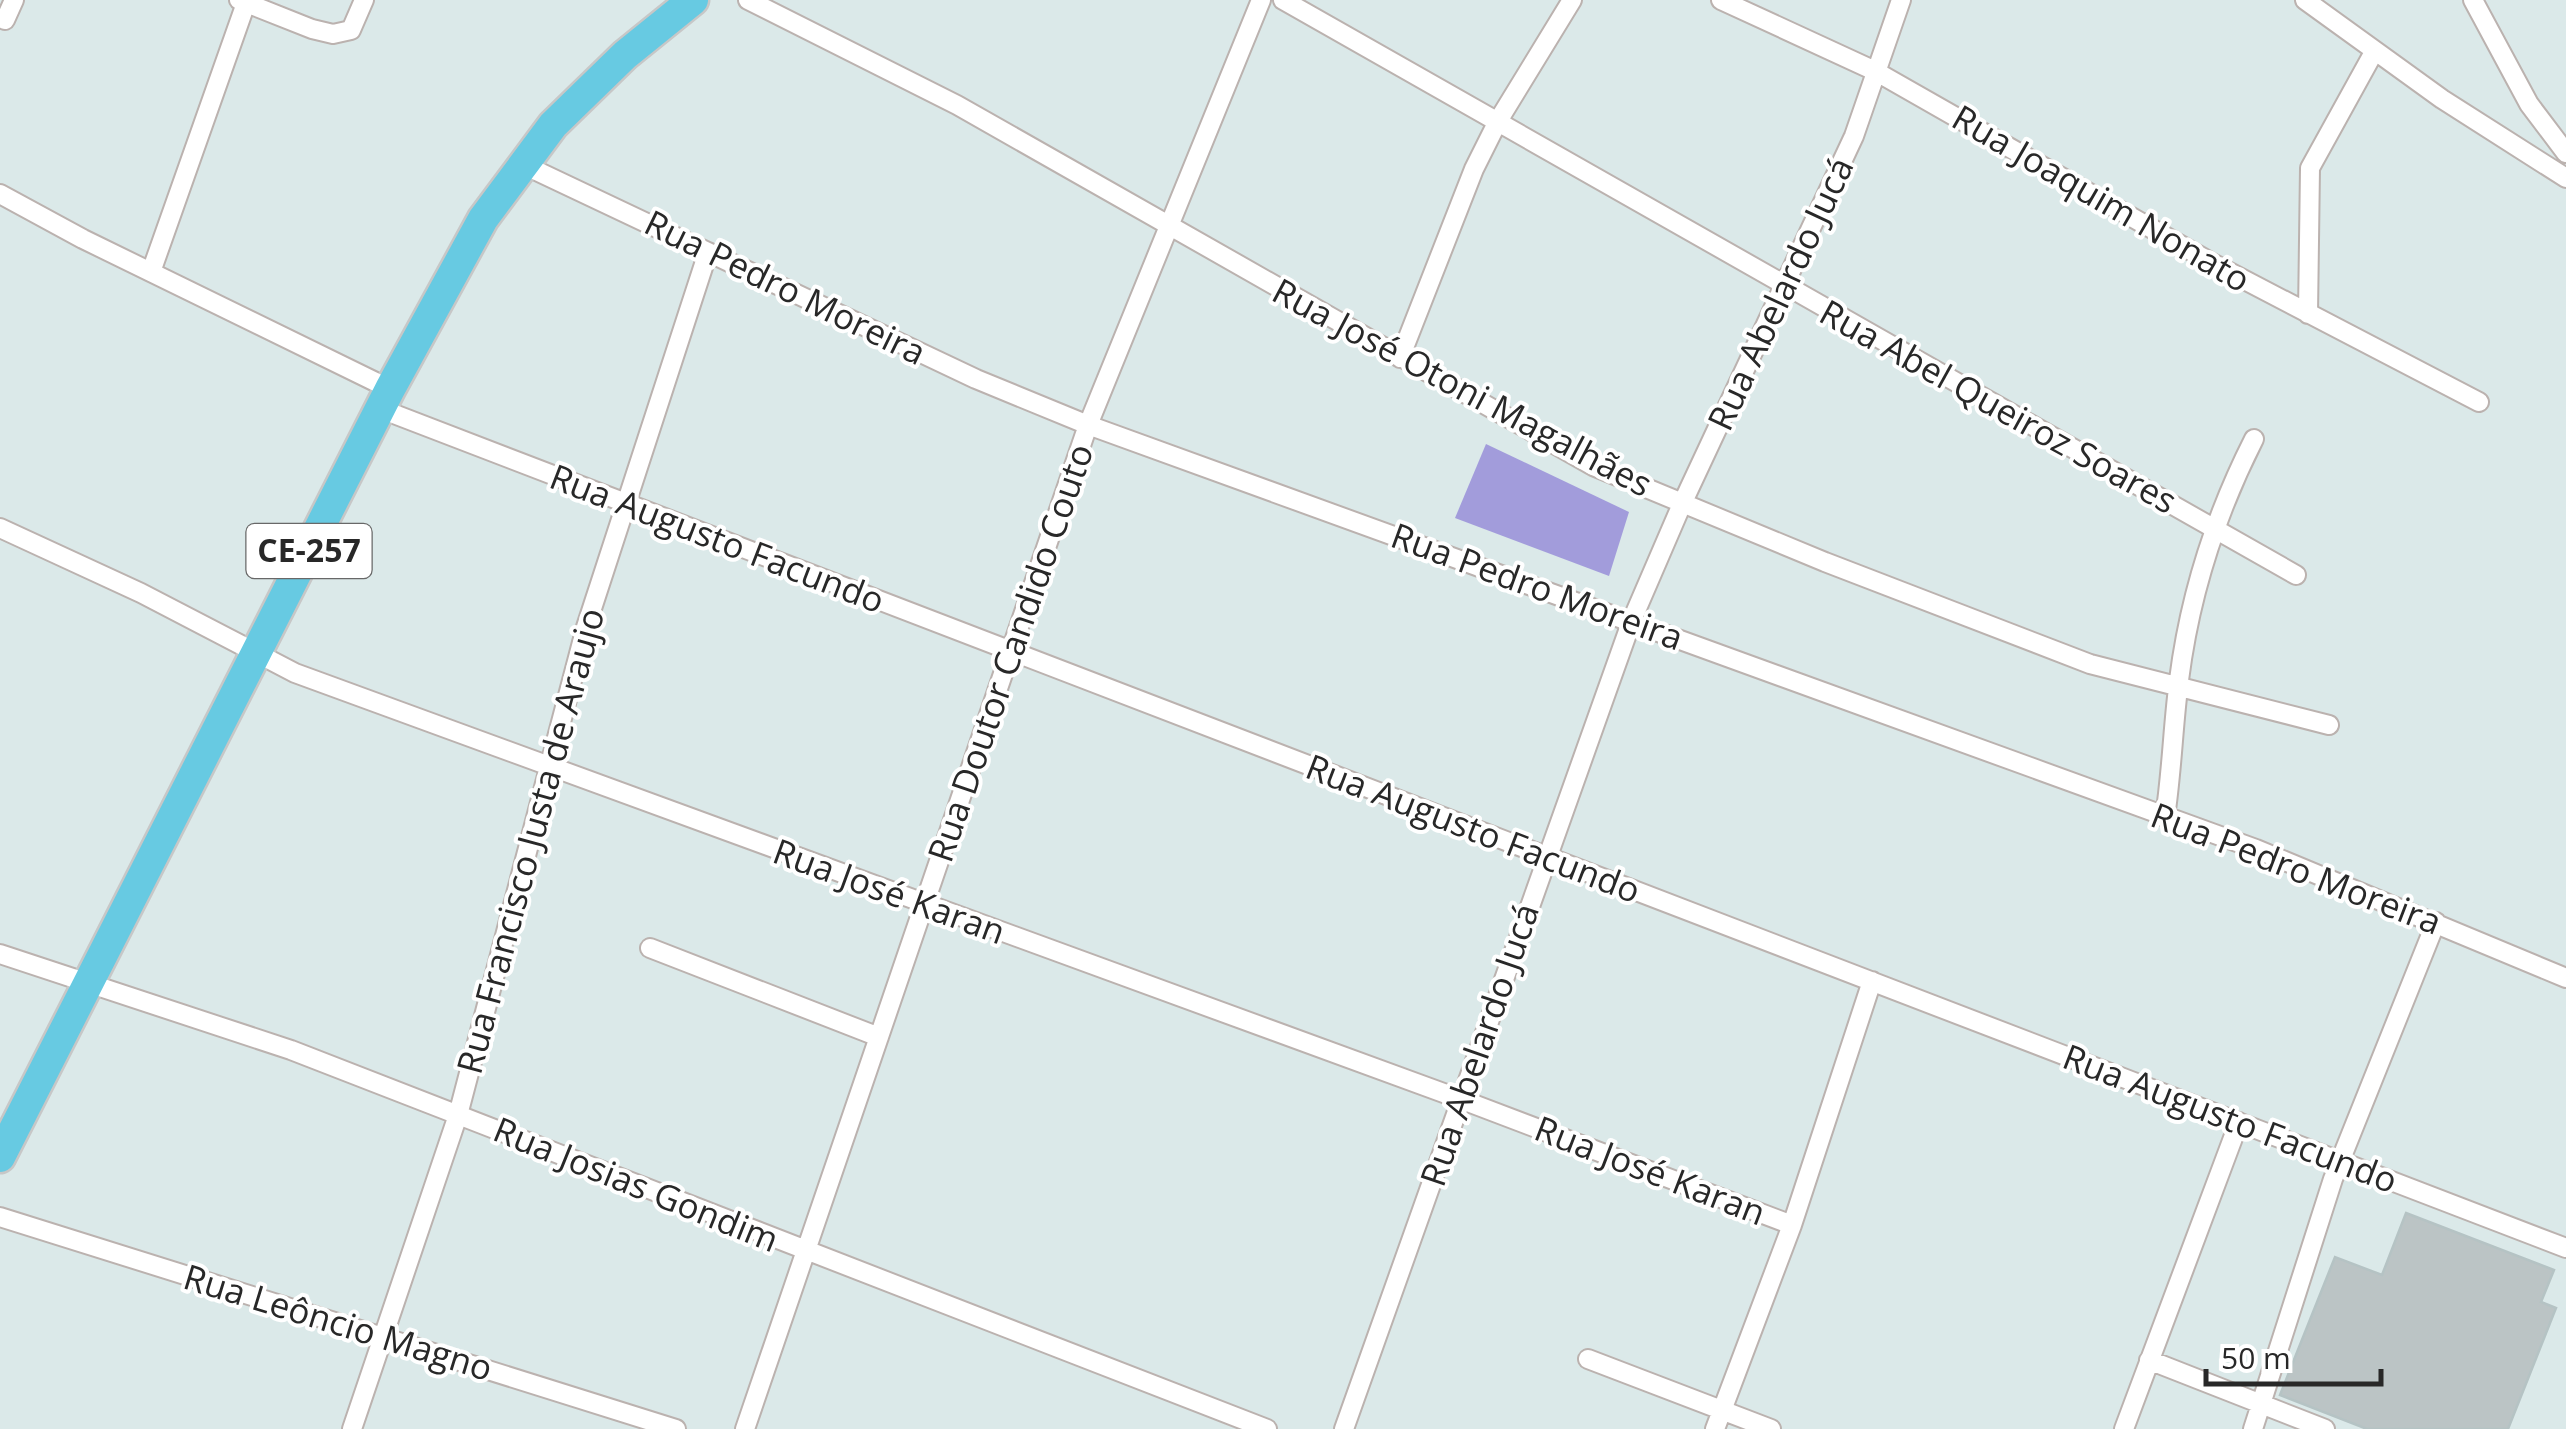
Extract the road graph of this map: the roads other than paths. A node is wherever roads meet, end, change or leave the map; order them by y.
1 (14, 0) edge
2 (364, 0) edge
3 (693, 0) edge
4 (748, 0) edge
5 (1261, 0) edge
6 (1283, 0) edge
7 (1572, 0) edge
8 (1722, 0) edge
9 (1901, 0) edge
10 (2305, 0) edge
11 (2474, 0) edge
12 (243, 1) edge
13 (6, 20) dead end
14 (2374, 52) junction
15 (1876, 71) junction
16 (1498, 121) junction
17 (2566, 154) edge
18 (522, 164) junction
19 (2566, 178) edge
20 (0, 194) edge
21 (1168, 223) junction
22 (708, 252) junction
23 (151, 272) junction
24 (1782, 286) junction
25 (2308, 314) junction
26 (1400, 358) junction
27 (385, 399) junction
28 (2479, 402) dead end
29 (1088, 425) junction
30 (2254, 439) dead end
31 (1682, 504) junction
32 (624, 505) junction
33 (0, 528) edge
34 (2212, 529) junction
35 (2296, 575) dead end
36 (1632, 620) junction
37 (1008, 650) junction
38 (255, 656) junction
39 (2178, 688) junction
40 (2329, 725) dead end
41 (548, 767) junction
42 (2165, 817) junction
43 (1545, 857) junction
44 (925, 906) junction
45 (2436, 922) junction
46 (650, 948) dead end
47 (0, 954) edge
48 (2566, 978) edge
49 (1872, 982) junction
50 (86, 986) junction
51 (879, 1037) junction
52 (1460, 1098) junction
53 (458, 1114) junction
54 (2239, 1122) junction
55 (0, 1157) edge
56 (2340, 1161) junction
57 (0, 1217) edge
58 (1792, 1225) junction
59 (2566, 1248) edge
60 (802, 1252) junction
61 (381, 1336) junction
62 (1588, 1358) dead end
63 (2149, 1360) junction
64 (2262, 1405) junction
65 (1722, 1410) junction
66 (352, 1429) edge
67 (676, 1429) edge
68 (745, 1429) edge
69 (1267, 1429) edge
70 (1344, 1429) edge
71 (1715, 1429) edge
72 (1771, 1429) edge
73 (2124, 1429) edge
74 (2253, 1429) edge
75 (2326, 1429) edge

1 - 13 street
2 - 12 street
3 - 18 main road, CE-257
4 - 21 street, Rua José Otoni Magalhães
5 - 21 street, Rua Doutor Candido Couto
6 - 16 street, Rua Abel Queiroz Soares
7 - 16 street
8 - 15 street, Rua Joaquim Nonato
9 - 15 street, Rua Abelardo Jucá
10 - 14 street
11 - 17 street
12 - 23 street
14 - 19 street
14 - 25 street
15 - 24 street, Rua Abelardo Jucá
15 - 25 street, Rua Joaquim Nonato
16 - 24 street, Rua Abel Queiroz Soares
16 - 26 street
18 - 22 street, Rua Pedro Moreira
18 - 27 main road, CE-257
20 - 23 street, Rua Augusto Facundo
21 - 26 street, Rua José Otoni Magalhães
21 - 29 street, Rua Doutor Candido Couto
22 - 29 street, Rua Pedro Moreira
22 - 32 street, Rua Francisco Justa de Araujo
23 - 27 street, Rua Augusto Facundo
24 - 31 street, Rua Abelardo Jucá
24 - 34 street, Rua Abel Queiroz Soares
25 - 28 street, Rua Joaquim Nonato
26 - 31 street, Rua José Otoni Magalhães
27 - 32 street, Rua Augusto Facundo
27 - 38 main road, CE-257
29 - 36 street, Rua Pedro Moreira
29 - 37 street, Rua Doutor Candido Couto
30 - 34 street
31 - 36 street, Rua Abelardo Jucá
31 - 39 street, Rua José Otoni Magalhães
32 - 37 street, Rua Augusto Facundo
32 - 41 street, Rua Francisco Justa de Araujo
33 - 38 street, Rua José Karan
34 - 35 street, Rua Abel Queiroz Soares
34 - 39 street
36 - 42 street, Rua Pedro Moreira
36 - 43 street, Rua Abelardo Jucá
37 - 43 street, Rua Augusto Facundo
37 - 44 street, Rua Doutor Candido Couto
38 - 41 street, Rua José Karan
38 - 50 main road, CE-257
39 - 40 street, Rua José Otoni Magalhães
39 - 42 street
41 - 44 street, Rua José Karan
41 - 53 street, Rua Francisco Justa de Araujo
42 - 45 street, Rua Pedro Moreira
43 - 49 street, Rua Augusto Facundo
43 - 52 street, Rua Abelardo Jucá
44 - 51 street, Rua Doutor Candido Couto
44 - 52 street, Rua José Karan
45 - 48 street, Rua Pedro Moreira
45 - 56 street
46 - 51 street
47 - 50 street, Rua Josias Gondim
49 - 54 street, Rua Augusto Facundo
49 - 58 street
50 - 53 street, Rua Josias Gondim
50 - 55 main road, CE-257
51 - 60 street, Rua Doutor Candido Couto
52 - 58 street, Rua José Karan
52 - 70 street, Rua Abelardo Jucá
53 - 60 street, Rua Josias Gondim
53 - 61 street, Rua Francisco Justa de Araujo
54 - 56 street, Rua Augusto Facundo
54 - 63 street
56 - 59 street, Rua Augusto Facundo
56 - 64 street
57 - 61 street, Rua Leôncio Magno
58 - 65 street
60 - 68 street, Rua Doutor Candido Couto
60 - 69 street, Rua Josias Gondim
61 - 66 street, Rua Francisco Justa de Araujo
61 - 67 street, Rua Leôncio Magno
62 - 65 street
63 - 64 street
63 - 73 street
64 - 74 street
64 - 75 street
65 - 71 street
65 - 72 street

